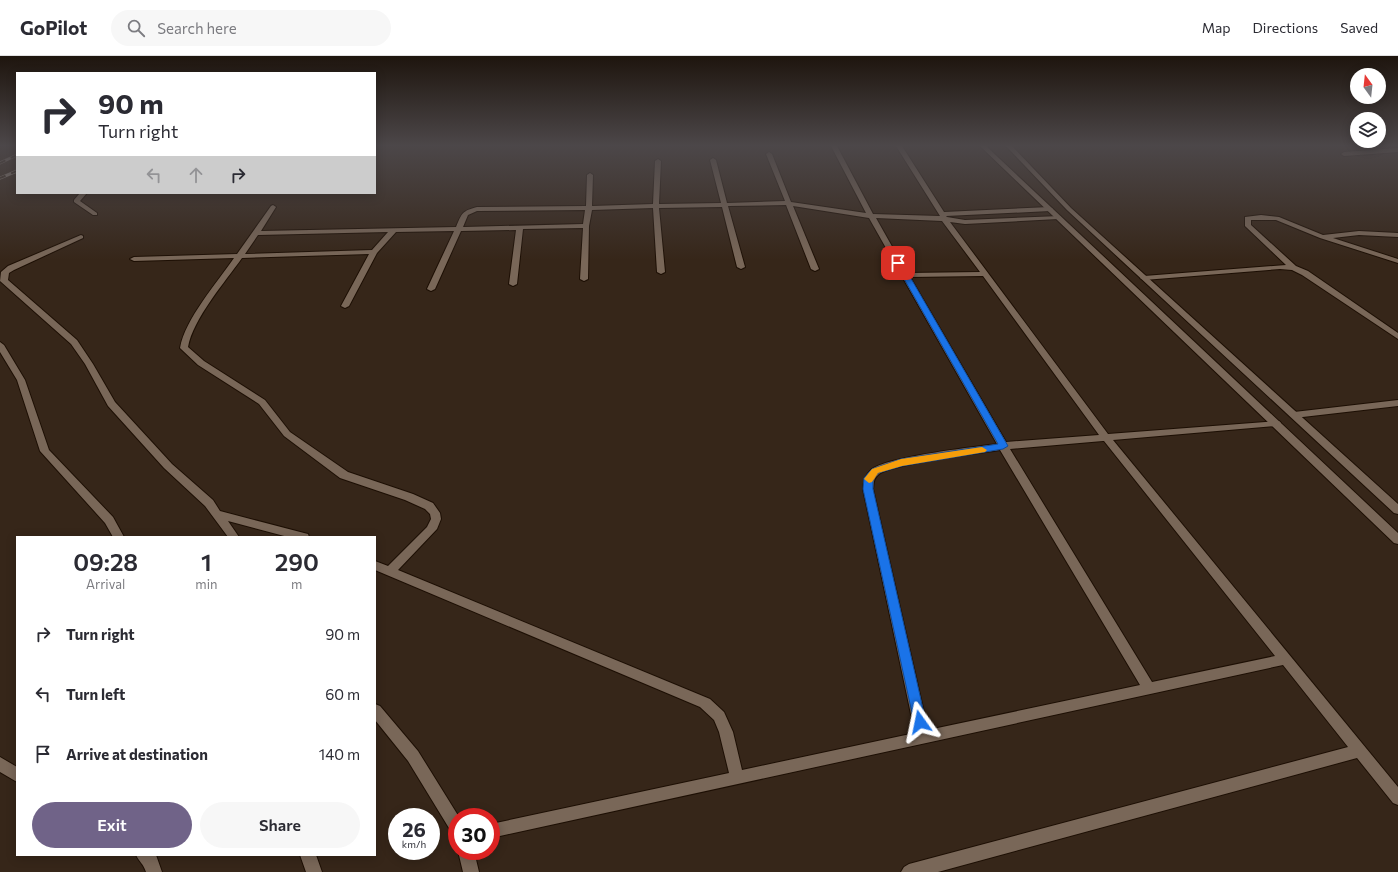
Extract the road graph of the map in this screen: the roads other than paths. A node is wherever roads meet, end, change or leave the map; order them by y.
1 (590, 184) edge
2 (657, 184) edge
3 (720, 184) edge
4 (781, 184) edge
5 (854, 184) edge
6 (923, 184) edge
7 (1023, 184) edge
8 (1045, 184) edge
9 (83, 194) edge
10 (788, 203) junction
11 (725, 204) junction
12 (656, 206) junction
13 (273, 207) dead end
14 (589, 208) junction
15 (1050, 209) junction
16 (95, 214) dead end
17 (871, 216) junction
18 (943, 217) junction
19 (1058, 217) junction
20 (586, 226) junction
21 (520, 228) junction
22 (460, 229) junction
23 (394, 230) junction
24 (256, 233) junction
25 (1398, 235) edge
26 (81, 237) dead end
27 (1322, 237) junction
28 (374, 252) junction
29 (238, 256) junction
30 (134, 259) dead end
31 (1398, 261) edge
32 (741, 267) dead end
33 (1293, 268) junction
34 (815, 269) dead end
35 (661, 272) dead end
36 (985, 274) junction
37 (905, 275) junction
38 (1144, 278) junction
39 (584, 279) dead end
40 (2, 282) edge
41 (513, 284) dead end
42 (432, 289) dead end
43 (345, 306) dead end
44 (1394, 332) edge
45 (1398, 337) edge
46 (0, 345) edge
47 (1398, 403) edge
48 (1294, 415) junction
49 (1276, 423) junction
50 (1107, 439) junction
51 (1003, 446) junction
52 (1398, 510) edge
53 (218, 514) junction
54 (118, 536) edge
55 (233, 536) edge
56 (300, 536) edge
57 (1398, 540) edge
58 (376, 565) edge
59 (390, 571) junction
60 (1285, 659) junction
61 (1149, 688) junction
62 (376, 711) edge
63 (923, 738) junction
64 (1360, 751) junction
65 (0, 764) edge
66 (16, 774) edge
67 (737, 778) junction
68 (1398, 798) edge
69 (448, 813) edge
70 (500, 828) edge
71 (146, 856) edge
72 (308, 856) edge
73 (468, 860) edge
74 (154, 872) edge
75 (314, 872) edge
76 (471, 872) edge
77 (909, 872) edge

1 - 14 street
2 - 12 street
3 - 11 street
4 - 10 street
5 - 17 street
6 - 18 street
7 - 15 street
8 - 38 street
9 - 16 street
10 - 11 street
10 - 17 street
10 - 34 street
11 - 12 street
11 - 32 street
12 - 14 street
12 - 35 street
13 - 24 street
14 - 20 street
14 - 22 street
15 - 18 street
15 - 19 street
17 - 18 street
17 - 37 street
18 - 19 street
18 - 36 street
19 - 49 street
20 - 21 street
20 - 39 street
21 - 22 street
21 - 41 street
22 - 23 street
22 - 42 street
23 - 24 street
23 - 28 street
24 - 29 street
25 - 27 street
26 - 40 street
27 - 31 street
27 - 33 street
28 - 29 street
28 - 43 street
29 - 30 street
29 - 59 street
33 - 38 street
33 - 44 street
36 - 37 street
36 - 50 street
37 - 51 street
38 - 48 street
40 - 53 street
44 - 45 street
46 - 54 street
47 - 48 street
48 - 52 street
49 - 50 street
49 - 57 street
50 - 51 street
50 - 60 street
51 - 61 street
51 - 63 street
53 - 55 street
53 - 56 street
58 - 59 street
59 - 67 street
60 - 61 street
60 - 64 street
61 - 63 street
62 - 69 street
63 - 67 street
64 - 68 street
64 - 77 street
65 - 66 street
67 - 70 street
71 - 74 street
72 - 75 street
73 - 76 street

